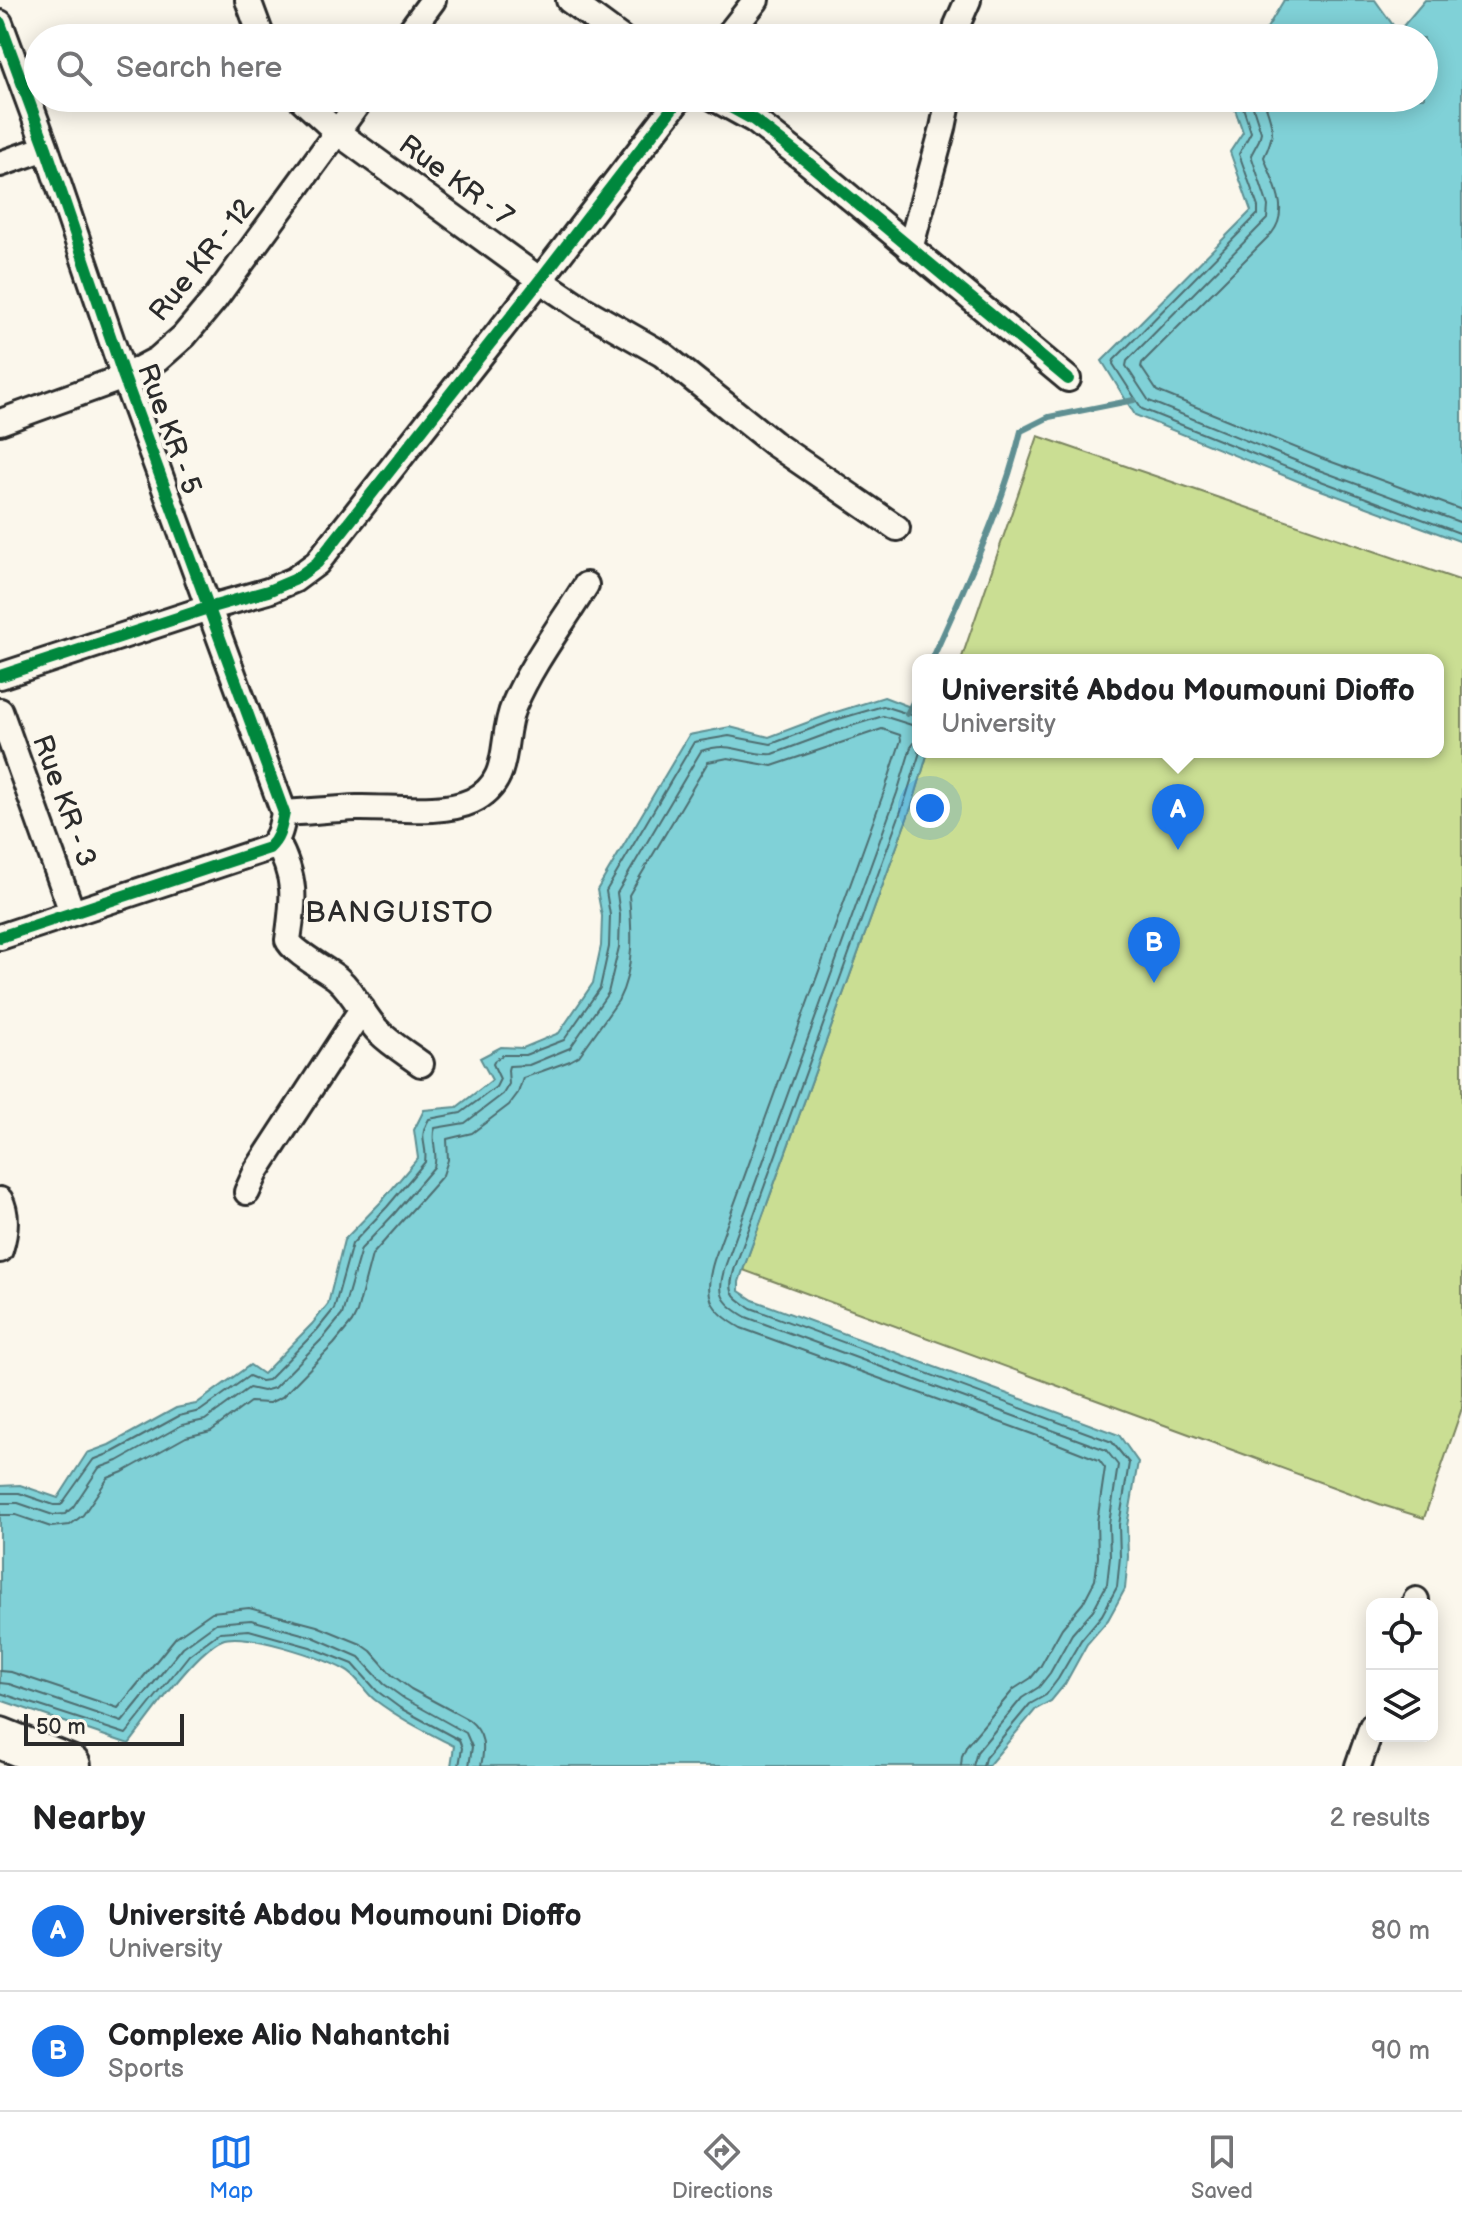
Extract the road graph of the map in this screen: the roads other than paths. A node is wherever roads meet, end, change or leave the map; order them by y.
1 (248, 0) edge
2 (433, 0) edge
3 (569, 0) edge
4 (756, 0) edge
5 (968, 0) edge
6 (0, 23) edge
7 (257, 24) edge
8 (415, 24) edge
9 (602, 24) edge
10 (737, 24) edge
11 (957, 24) edge
12 (24, 88) edge
13 (33, 112) edge
14 (315, 112) edge
15 (352, 112) edge
16 (669, 112) edge
17 (739, 112) edge
18 (946, 112) edge
19 (337, 132) junction
20 (46, 148) junction
21 (0, 164) edge
22 (910, 249) junction
23 (540, 280) junction
24 (124, 377) junction
25 (1068, 379) dead end
26 (0, 422) edge
27 (897, 528) dead end
28 (586, 585) dead end
29 (208, 608) junction
30 (0, 676) edge
31 (0, 711) edge
32 (284, 813) junction
33 (273, 844) junction
34 (72, 912) junction
35 (0, 937) edge
36 (362, 1009) junction
37 (421, 1064) dead end
38 (247, 1192) dead end
39 (0, 1200) edge
40 (0, 1250) edge
41 (0, 1738) edge
42 (1366, 1742) edge
43 (70, 1766) edge
44 (1358, 1766) edge

1 - 7 street
2 - 8 street
3 - 9 street
4 - 10 street
5 - 11 street
6 - 12 street, Rue KR - 5
13 - 20 street, Rue KR - 5
14 - 19 street, Rue KR - 7
15 - 19 street, Rue KR - 12
16 - 23 street
17 - 22 street
18 - 22 street
19 - 23 street, Rue KR - 7
19 - 24 street, Rue KR - 12
20 - 21 street
20 - 24 street, Rue KR - 5
22 - 25 street
23 - 27 street, Rue KR - 7
23 - 29 street
24 - 26 street, Rue KR - 12
24 - 29 street, Rue KR - 5
28 - 32 street
29 - 30 street
29 - 32 street, Rue KR - 5
31 - 34 street, Rue KR - 3
32 - 33 street
33 - 34 street
33 - 36 street
34 - 35 street
36 - 37 street
36 - 38 street
39 - 40 street
41 - 43 main road
42 - 44 street

